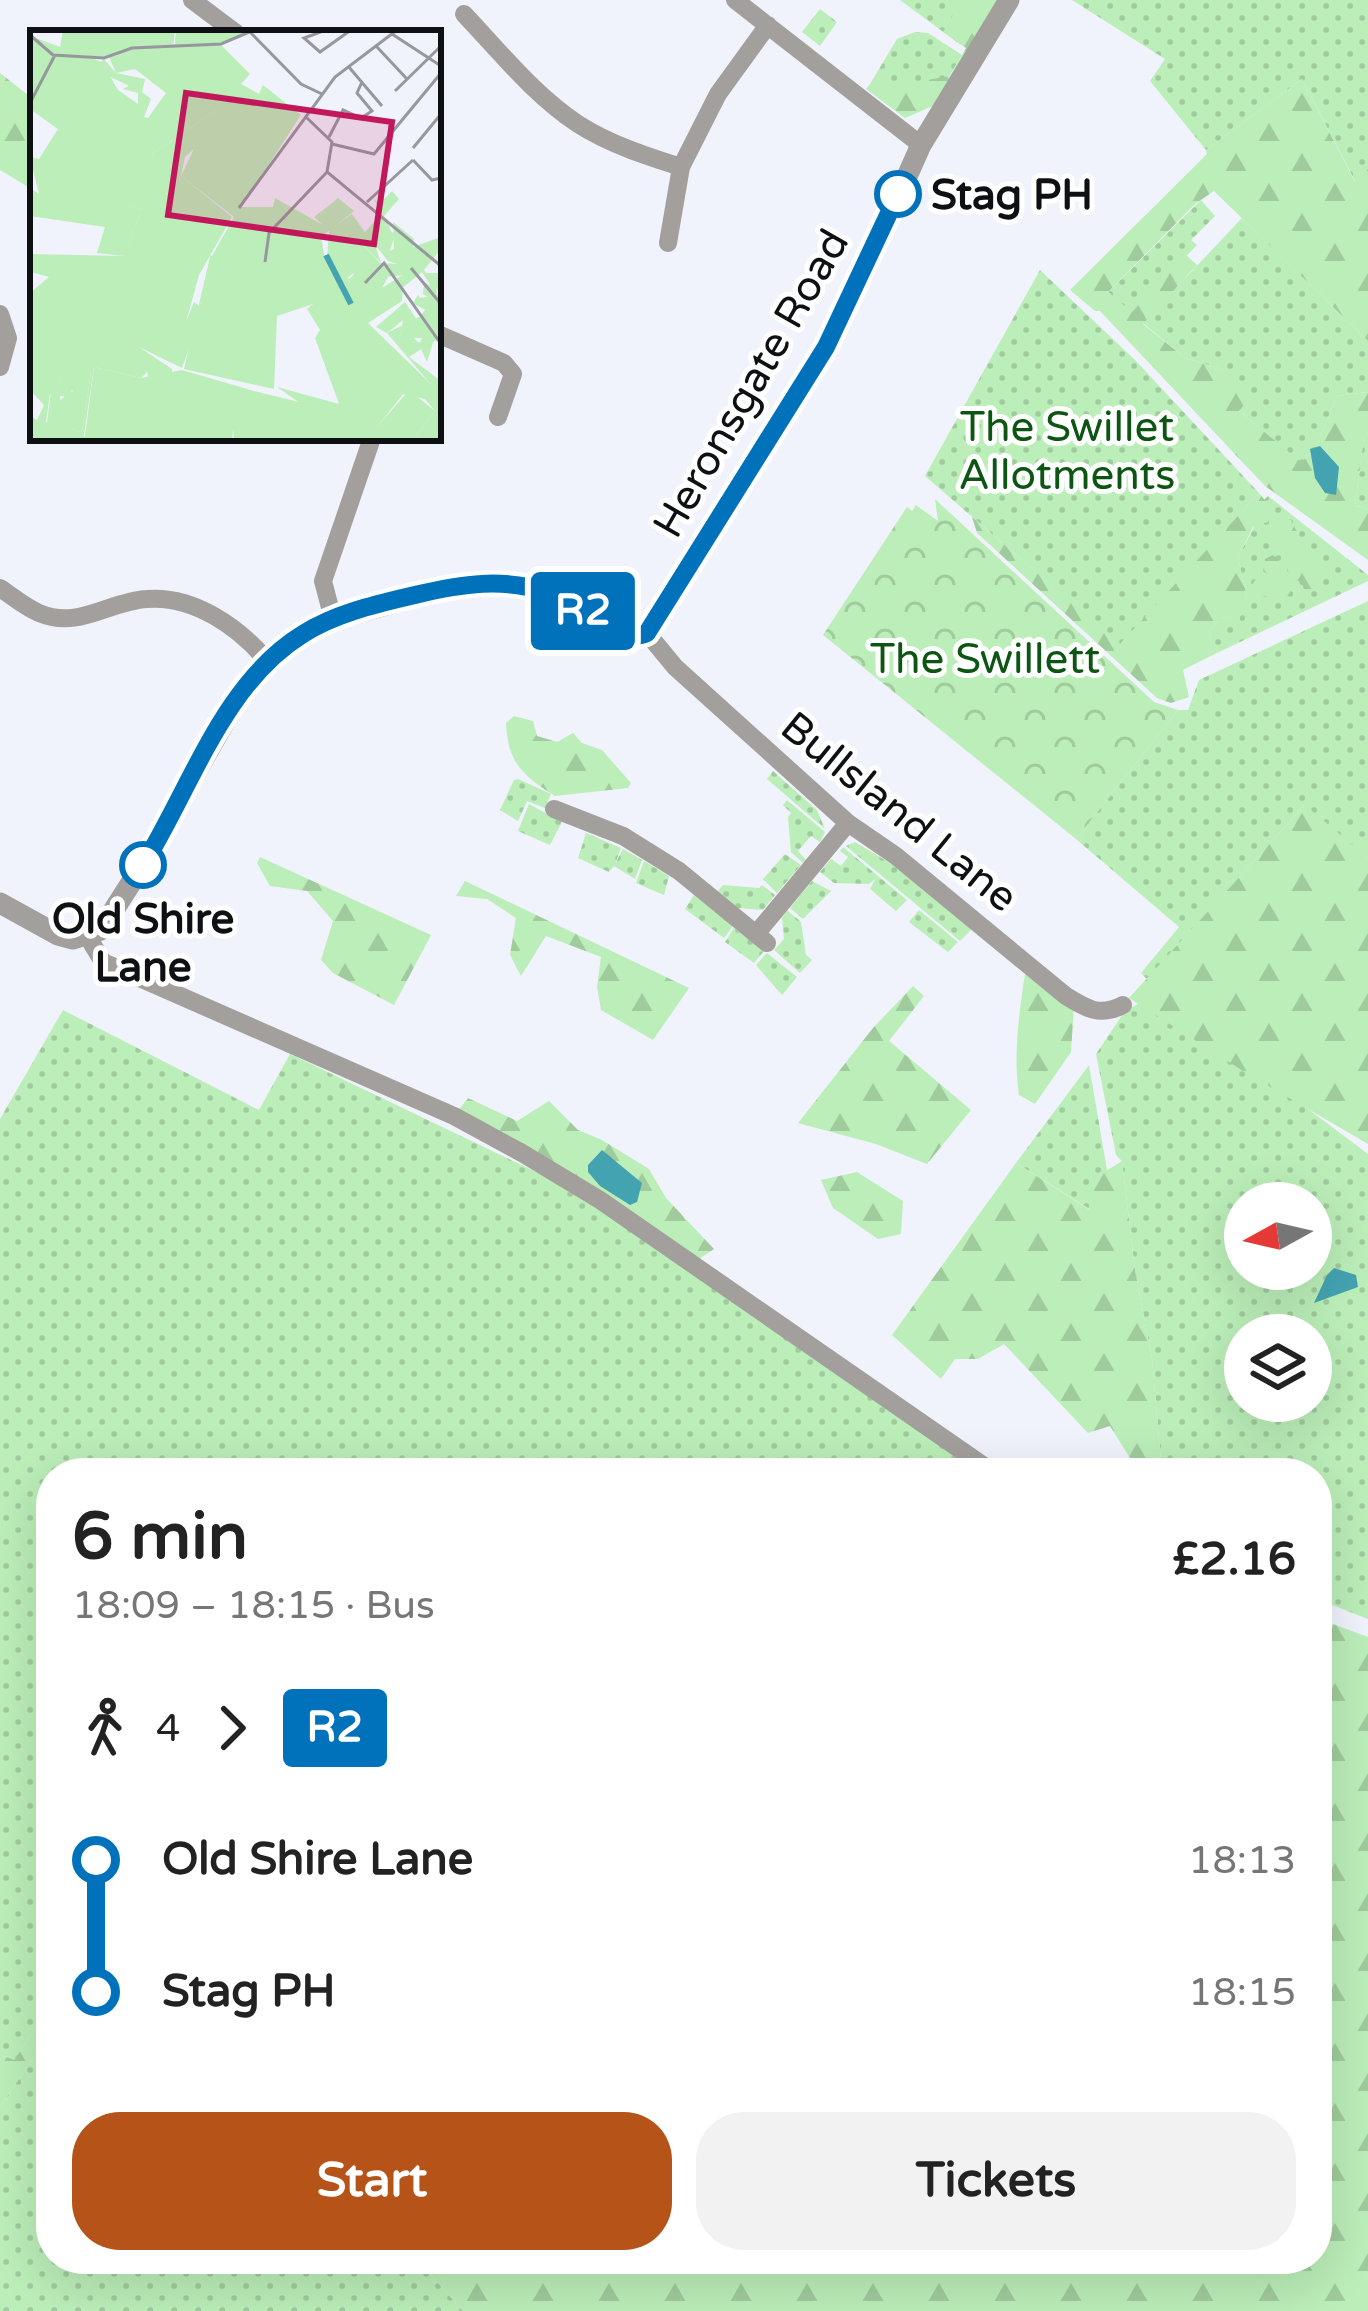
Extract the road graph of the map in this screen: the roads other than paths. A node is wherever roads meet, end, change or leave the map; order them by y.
1 (192, 0) edge
2 (735, 0) edge
3 (1009, 0) edge
4 (477, 18) dead end
5 (768, 25) junction
6 (232, 30) edge
7 (921, 145) junction
8 (681, 167) junction
9 (668, 243) dead end
10 (0, 314) edge
11 (441, 335) edge
12 (0, 367) edge
13 (498, 417) dead end
14 (371, 441) edge
15 (0, 588) edge
16 (333, 619) junction
17 (647, 633) junction
18 (267, 661) junction
19 (565, 807) dead end
20 (848, 823) junction
21 (0, 903) edge
22 (88, 937) junction
23 (1123, 1005) dead end
24 (972, 1458) edge

1 - 6 street
2 - 5 street
3 - 7 street, Heronsgate Road
4 - 8 street
5 - 7 street
5 - 8 street
7 - 17 street, Heronsgate Road
8 - 9 street
10 - 12 street
11 - 13 street
14 - 16 street
15 - 18 street
16 - 17 street
16 - 18 street
17 - 20 street, Bullsland Lane
18 - 22 street
19 - 20 street
20 - 23 street, Bullsland Lane
21 - 22 street
22 - 24 street

